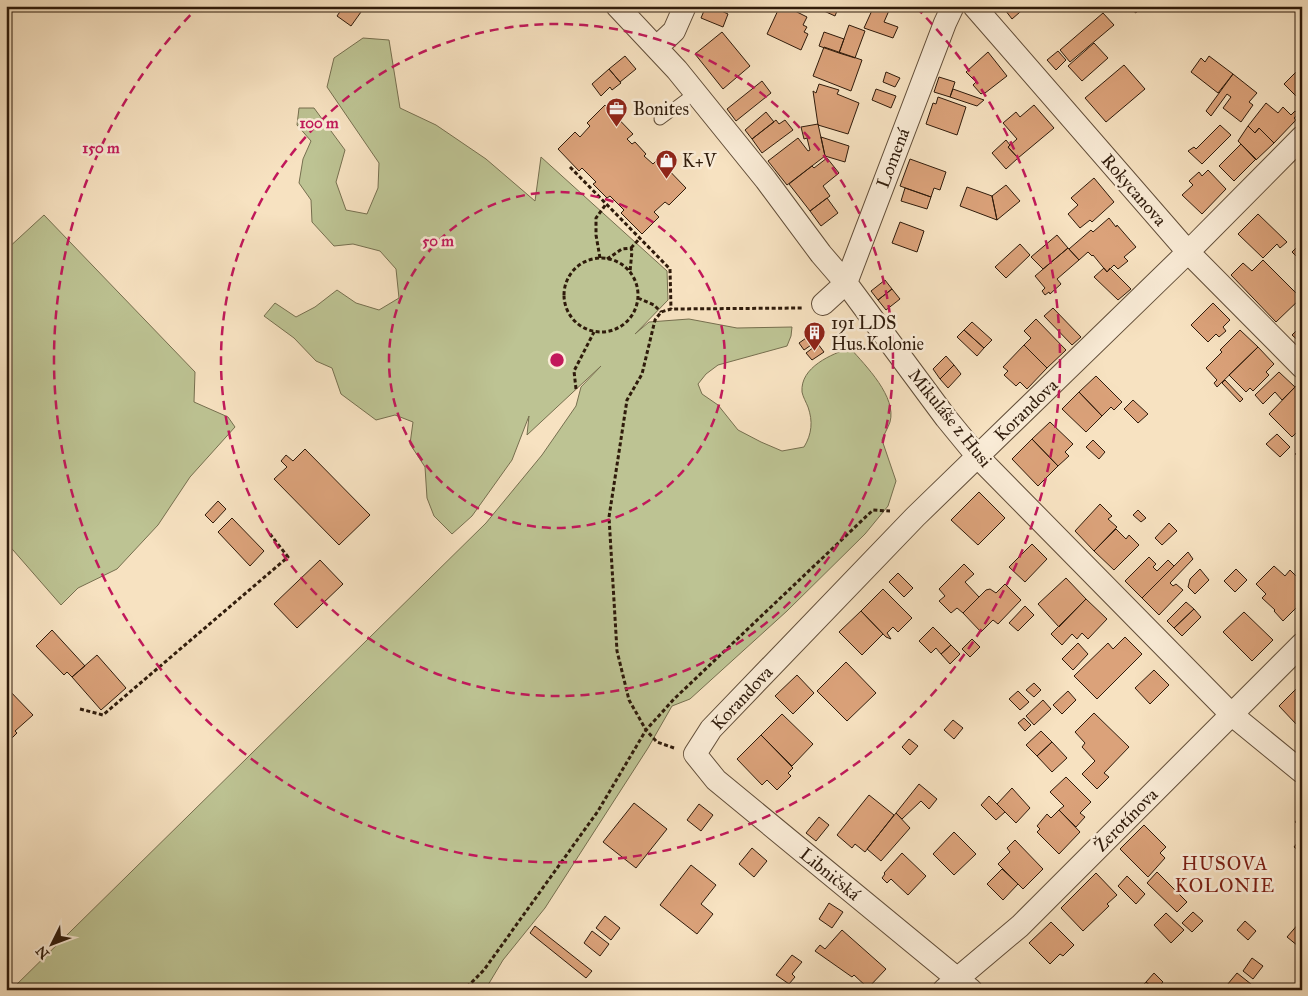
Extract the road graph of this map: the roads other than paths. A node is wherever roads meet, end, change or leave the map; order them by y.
1 (617, 6) edge
2 (685, 6) edge
3 (953, 6) edge
4 (974, 6) edge
5 (657, 47) junction
6 (695, 93) junction
7 (660, 119) dead end
8 (1302, 137) edge
9 (1188, 252) junction
10 (846, 283) junction
11 (824, 304) road end
12 (1302, 367) edge
13 (978, 457) junction
14 (1302, 644) edge
15 (1231, 714) junction
16 (695, 754) joint
17 (1302, 772) edge
18 (957, 986) edge

1 - 5 street, Mikuláše z Husi
2 - 5 street
3 - 10 street, Lomená
4 - 9 street, Rokycanova
5 - 6 street, Mikuláše z Husi
6 - 7 lane
6 - 10 street, Mikuláše z Husi
8 - 9 street, Korandova
9 - 12 street, Rokycanova
9 - 13 street, Korandova
10 - 11 street, Lomená
10 - 13 street, Mikuláše z Husi
13 - 15 street, Mikuláše z Husi
13 - 16 street, Korandova
14 - 15 street, Žerotínova
15 - 17 street, Mikuláše z Husi
15 - 18 street, Žerotínova
16 - 18 street, Libničská

